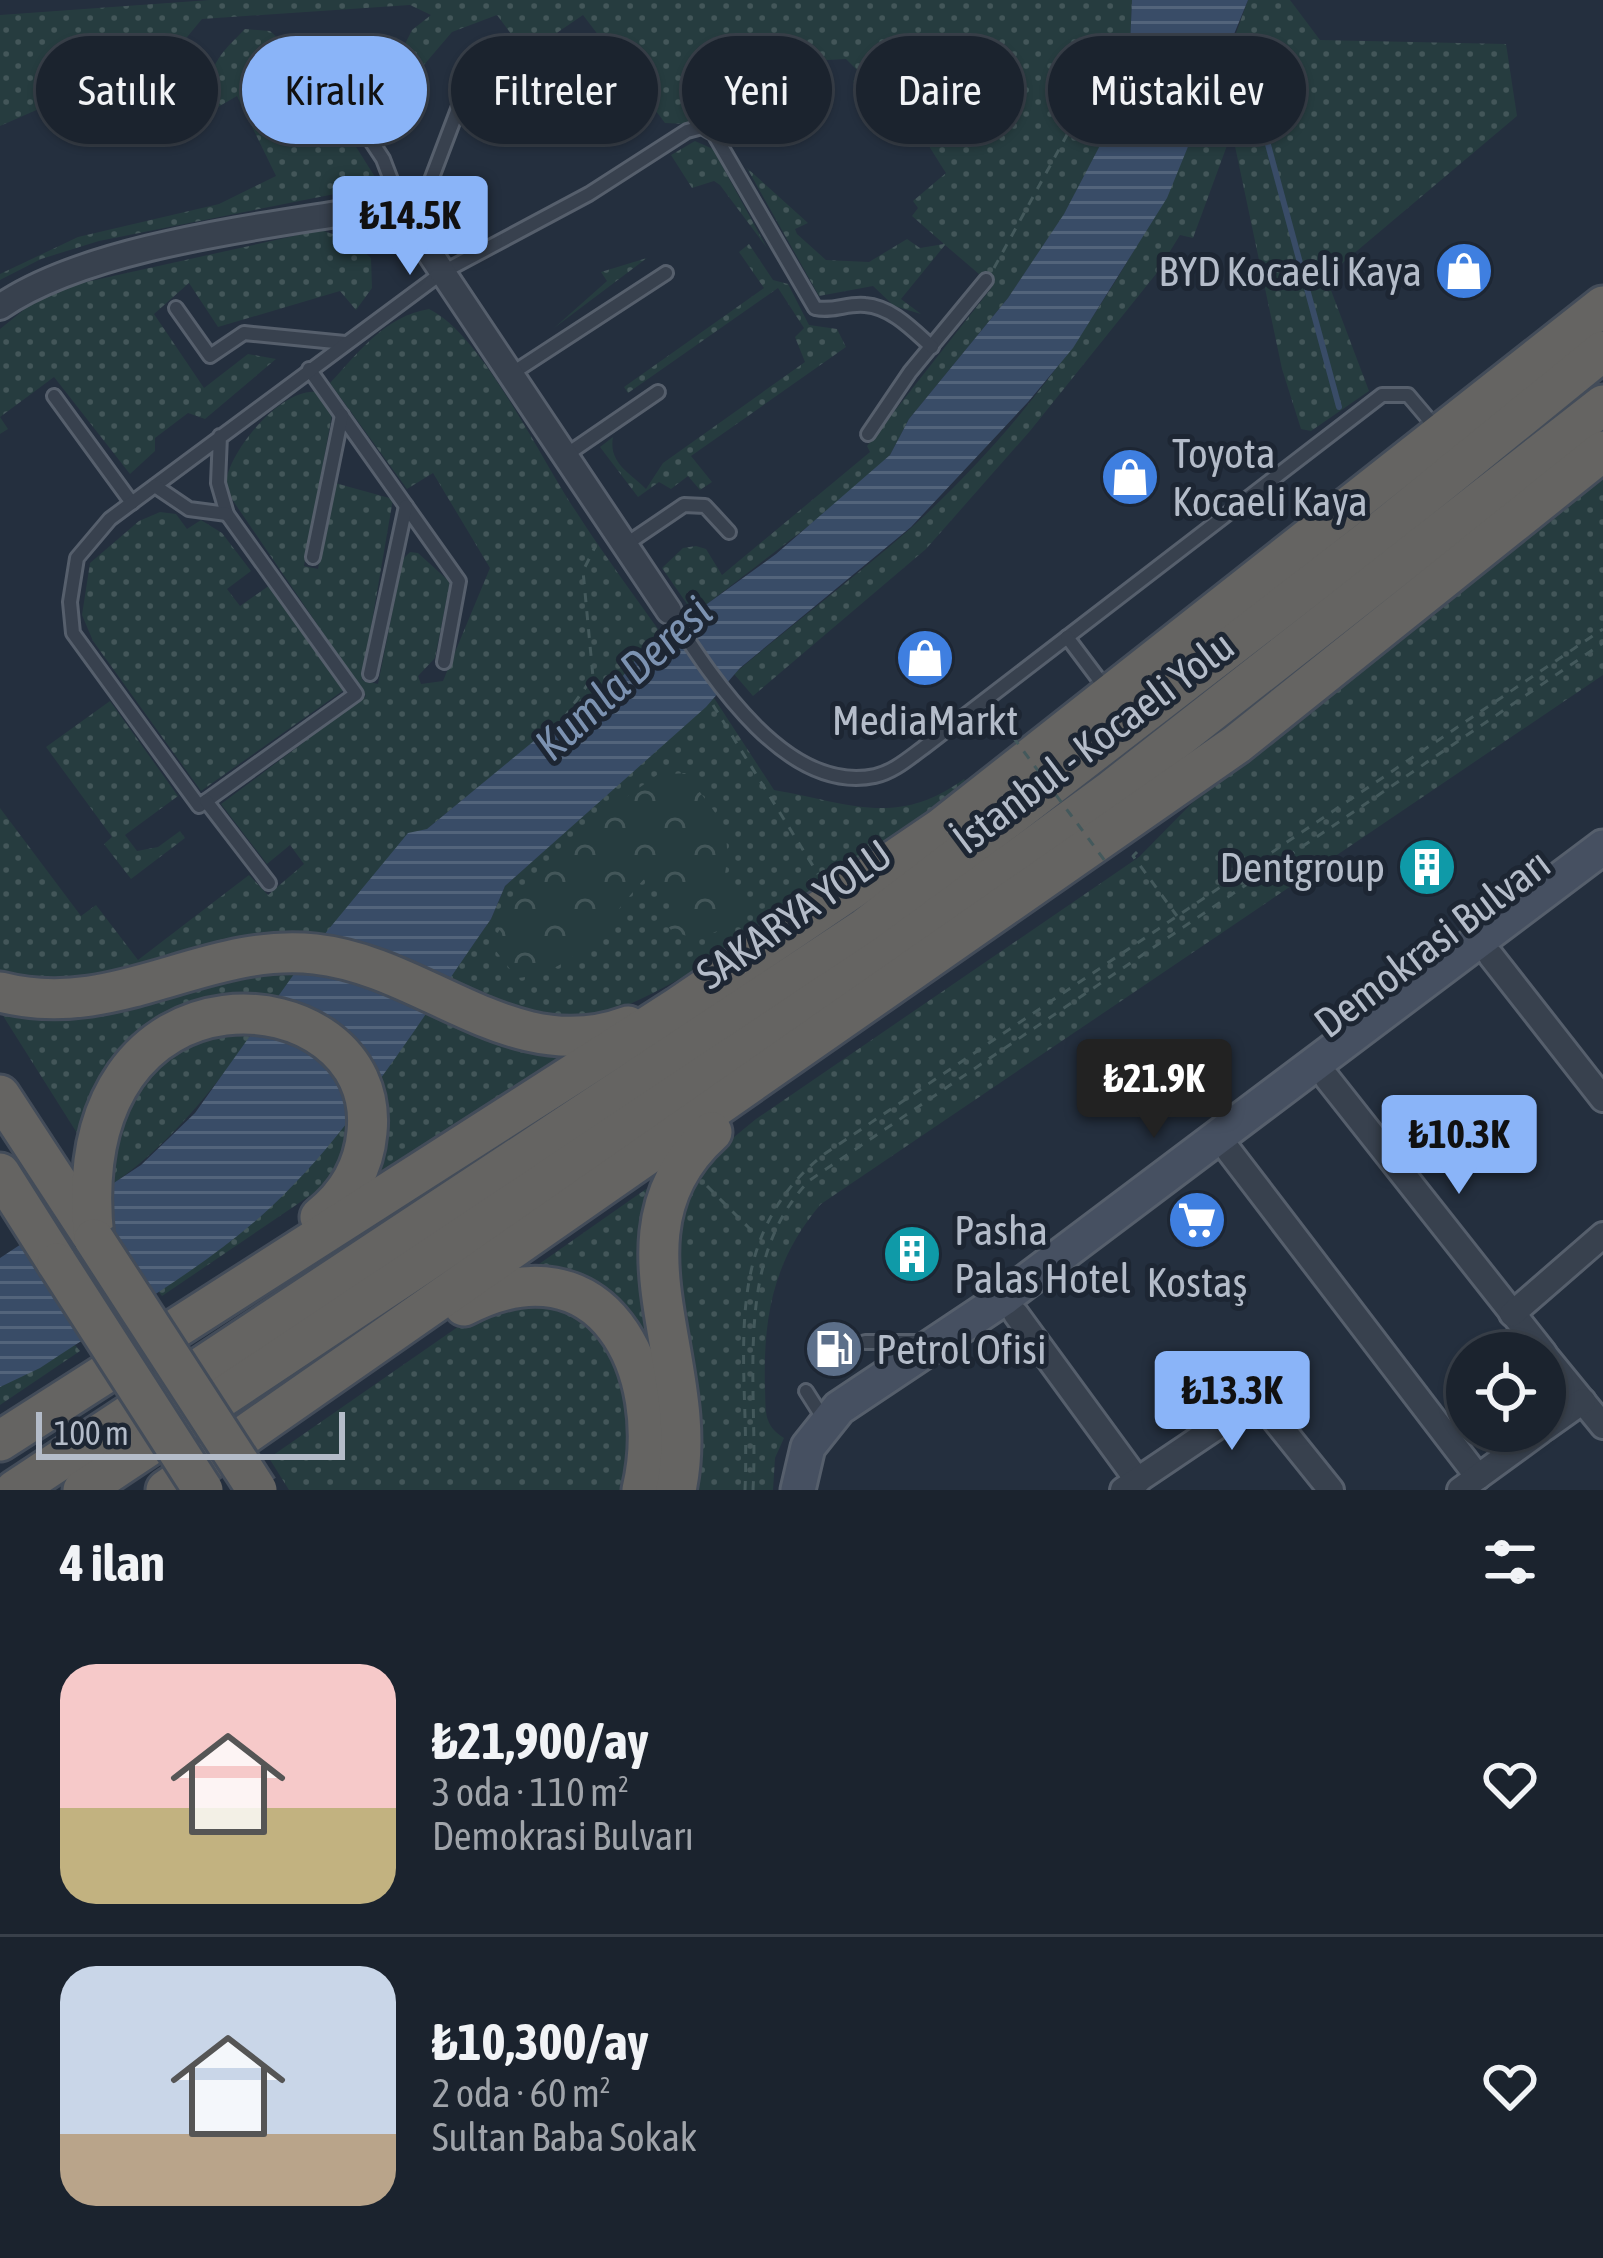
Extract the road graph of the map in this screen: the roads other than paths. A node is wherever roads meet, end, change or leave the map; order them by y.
1 (451, 128) edge
2 (373, 144) edge
3 (411, 234) junction
4 (443, 272) junction
5 (666, 273) dead end
6 (986, 280) road end
7 (1603, 306) edge
8 (0, 307) edge
9 (176, 308) dead end
10 (344, 343) junction
11 (932, 347) junction
12 (1595, 357) edge
13 (309, 369) junction
14 (510, 375) junction
15 (658, 392) dead end
16 (54, 396) dead end
17 (1603, 404) edge
18 (341, 415) junction
19 (868, 434) dead end
20 (1442, 435) junction
21 (220, 436) junction
22 (1603, 451) edge
23 (565, 456) junction
24 (154, 486) junction
25 (132, 503) junction
26 (406, 506) junction
27 (227, 514) junction
28 (1386, 527) junction
29 (729, 532) dead end
30 (621, 538) junction
31 (1437, 539) junction
32 (313, 557) dead end
33 (669, 611) joint
34 (1067, 637) junction
35 (443, 662) dead end
36 (370, 674) dead end
37 (1112, 696) junction
38 (206, 801) junction
39 (1603, 847) edge
40 (1603, 870) edge
41 (268, 883) dead end
42 (1030, 892) junction
43 (1491, 956) junction
44 (0, 992) edge
45 (678, 1007) junction
46 (796, 1056) junction
47 (1328, 1078) junction
48 (0, 1095) edge
49 (1603, 1099) edge
50 (1229, 1151) junction
51 (0, 1173) edge
52 (0, 1210) edge
53 (1603, 1235) edge
54 (94, 1239) junction
55 (57, 1263) junction
56 (237, 1284) junction
57 (1016, 1314) junction
58 (1511, 1314) junction
59 (1526, 1332) edge
60 (865, 1342) dead end
61 (937, 1342) junction
62 (358, 1360) junction
63 (1566, 1381) edge
64 (806, 1391) dead end
65 (1583, 1401) junction
66 (1566, 1413) edge
67 (825, 1421) junction
68 (1603, 1426) edge
69 (6, 1435) edge
70 (1512, 1452) edge
71 (1469, 1483) edge
72 (1131, 1485) edge
73 (14, 1490) edge
74 (83, 1490) edge
75 (166, 1490) edge
76 (203, 1490) edge
77 (257, 1490) edge
78 (642, 1490) edge
79 (676, 1490) edge
80 (797, 1490) edge
81 (818, 1490) edge
82 (1331, 1490) edge

1 - 3 lane
2 - 3 lane
3 - 4 street
3 - 8 street
4 - 10 lane
4 - 11 lane
4 - 14 street
5 - 14 lane
6 - 11 lane
7 - 20 highway
9 - 10 lane
10 - 13 lane
11 - 19 lane
12 - 28 highway, SAKARYA YOLU
13 - 18 lane
13 - 21 lane
14 - 23 street
15 - 23 lane
16 - 25 lane
17 - 31 highway, İstanbul - Kocaeli Yolu
18 - 26 lane
18 - 32 lane
20 - 34 lane
20 - 37 highway
21 - 24 lane
21 - 27 lane
22 - 42 highway
23 - 30 street
24 - 25 lane
24 - 27 lane
25 - 38 lane
26 - 35 lane
26 - 36 lane
27 - 38 lane
28 - 37 highway
28 - 73 highway, SAKARYA YOLU
29 - 30 lane
30 - 33 street
31 - 42 highway
31 - 74 highway, İstanbul - Kocaeli Yolu
33 - 34 lane
34 - 37 lane
37 - 45 highway
38 - 41 lane
39 - 61 main road, Demokrasi Bulvarı
40 - 43 main road, Demokrasi Bulvarı
42 - 46 highway
43 - 47 main road, Demokrasi Bulvarı
43 - 49 street
44 - 45 highway
45 - 56 highway
46 - 62 highway
46 - 79 highway
47 - 50 main road, Demokrasi Bulvarı
47 - 58 street
48 - 54 highway
50 - 57 main road, Demokrasi Bulvarı
50 - 71 street
51 - 55 highway
52 - 55 highway
53 - 58 street
54 - 56 highway
54 - 77 highway, bridge
55 - 76 highway, bridge
56 - 69 highway
57 - 72 street
57 - 81 main road, Demokrasi Bulvarı
58 - 59 street
60 - 61 lane
61 - 67 main road, Demokrasi Bulvarı
62 - 75 highway
62 - 78 highway
63 - 65 street
64 - 67 lane
65 - 66 street
65 - 68 street
67 - 80 main road
70 - 71 street
72 - 82 street

